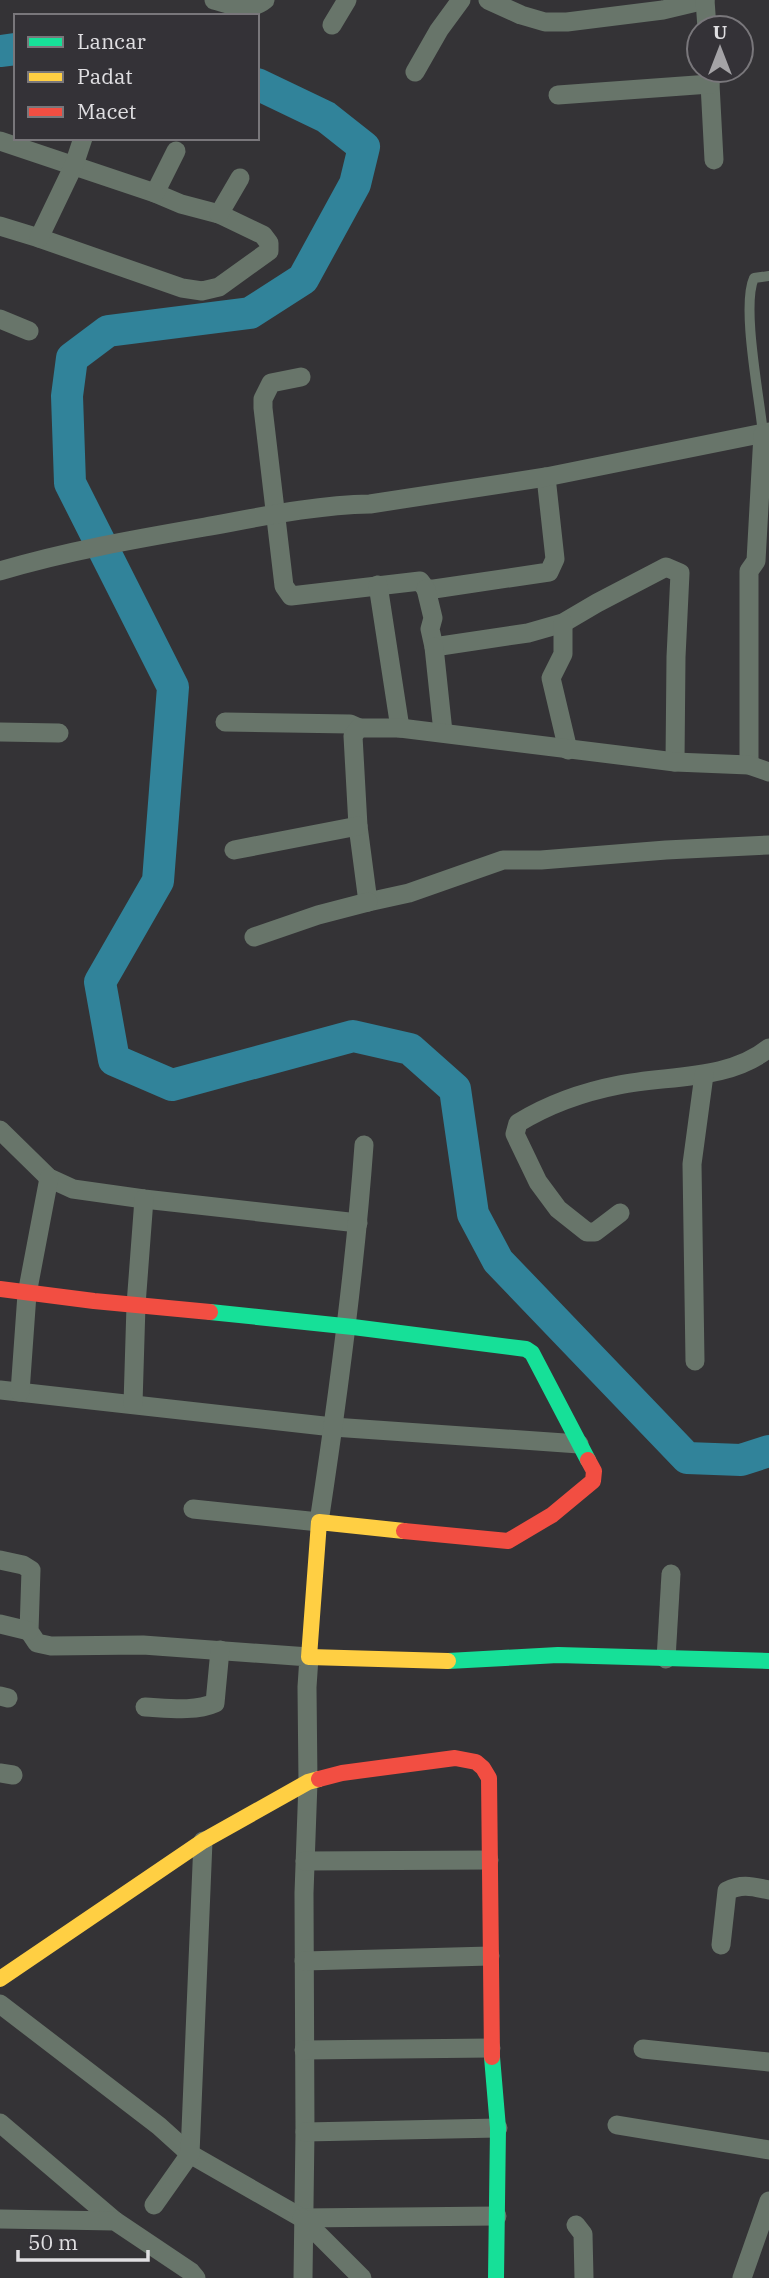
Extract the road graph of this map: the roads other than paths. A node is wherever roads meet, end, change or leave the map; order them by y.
1 (214, 0) edge
2 (265, 0) edge
3 (346, 0) edge
4 (460, 0) edge
5 (488, 0) edge
6 (705, 0) edge
7 (332, 25) dead end
8 (415, 72) dead end
9 (685, 80) edge
10 (710, 84) edge
11 (558, 95) dead end
12 (82, 140) edge
13 (0, 141) edge
14 (176, 151) dead end
15 (714, 160) dead end
16 (74, 165) junction
17 (240, 178) dead end
18 (155, 193) junction
19 (219, 214) junction
20 (0, 226) edge
21 (39, 237) junction
22 (769, 276) edge
23 (0, 319) edge
24 (29, 331) dead end
25 (301, 377) dead end
26 (766, 433) edge
27 (547, 477) junction
28 (277, 514) junction
29 (0, 570) edge
30 (378, 585) junction
31 (426, 589) junction
32 (563, 623) junction
33 (434, 647) junction
34 (225, 722) dead end
35 (359, 728) junction
36 (400, 728) junction
37 (0, 732) edge
38 (443, 732) junction
39 (59, 733) dead end
40 (568, 750) junction
41 (675, 762) junction
42 (749, 765) junction
43 (769, 772) edge
44 (358, 826) junction
45 (769, 845) edge
46 (234, 850) dead end
47 (368, 902) junction
48 (254, 937) dead end
49 (769, 1048) edge
50 (704, 1076) junction
51 (0, 1130) edge
52 (363, 1145) dead end
53 (48, 1178) junction
54 (144, 1199) junction
55 (620, 1213) dead end
56 (358, 1223) junction
57 (0, 1289) edge
58 (27, 1294) junction
59 (136, 1305) junction
60 (345, 1326) junction
61 (695, 1361) dead end
62 (0, 1390) edge
63 (20, 1392) junction
64 (133, 1404) junction
65 (333, 1427) junction
66 (579, 1444) junction
67 (193, 1509) dead end
68 (319, 1522) junction
69 (0, 1560) edge
70 (671, 1574) dead end
71 (0, 1625) edge
72 (29, 1631) junction
73 (220, 1650) junction
74 (309, 1657) junction
75 (666, 1659) junction
76 (769, 1661) edge
77 (145, 1707) dead end
78 (307, 1782) junction
79 (203, 1841) junction
80 (489, 1860) junction
81 (305, 1861) junction
82 (769, 1890) edge
83 (721, 1945) dead end
84 (490, 1956) junction
85 (304, 1961) junction
86 (0, 1979) edge
87 (0, 2004) edge
88 (491, 2048) junction
89 (643, 2049) dead end
90 (304, 2050) junction
91 (769, 2062) edge
92 (0, 2123) edge
93 (617, 2125) dead end
94 (498, 2128) junction
95 (305, 2132) junction
96 (769, 2150) edge
97 (190, 2154) junction
98 (769, 2201) edge
99 (154, 2205) dead end
100 (497, 2216) junction
101 (302, 2218) junction
102 (0, 2219) edge
103 (116, 2221) junction
104 (576, 2225) dead end
105 (196, 2278) edge
106 (303, 2278) edge
107 (362, 2278) edge
108 (496, 2278) edge
109 (584, 2278) edge
110 (742, 2278) edge

1 - 2 street
3 - 7 street
4 - 8 street
5 - 6 street
9 - 11 street
10 - 15 street
12 - 16 street
13 - 16 street
14 - 18 street
16 - 18 street
16 - 21 street
17 - 19 street
18 - 19 street
19 - 21 street
20 - 21 street
22 - 26 lane
23 - 24 street
25 - 28 street
26 - 27 street
26 - 42 street
27 - 28 street
27 - 31 street
28 - 29 street
28 - 30 street
30 - 31 street
30 - 36 street
31 - 33 street
32 - 33 street
32 - 40 street
32 - 41 street
33 - 38 street
34 - 35 street
35 - 36 street
35 - 44 street
36 - 38 street
37 - 39 street
38 - 40 street
40 - 41 street
41 - 42 street
42 - 43 street
44 - 46 street
44 - 47 street
45 - 47 street
47 - 48 street
49 - 50 street
50 - 55 street
50 - 61 street
51 - 53 street
52 - 56 street
53 - 54 street
53 - 58 street
54 - 56 street
54 - 59 street
56 - 60 street
57 - 58 street
58 - 59 street
58 - 63 street
59 - 60 street
59 - 64 street
60 - 65 street
60 - 66 street
62 - 63 street
63 - 64 street
64 - 65 street
65 - 66 street
65 - 68 street
66 - 68 street
67 - 68 street
68 - 74 street
69 - 72 street
70 - 75 street
71 - 72 street
72 - 73 street
73 - 74 street
73 - 77 street
74 - 75 street
74 - 78 street
75 - 76 street
78 - 79 street
78 - 80 street
78 - 81 street
79 - 86 street
79 - 97 street
80 - 81 street
80 - 84 street
81 - 85 street
82 - 83 street
84 - 85 street
84 - 88 street
85 - 90 street
87 - 97 street
88 - 90 street
88 - 94 street
89 - 91 street
90 - 95 street
92 - 103 street
93 - 96 street
94 - 95 street
94 - 100 street
95 - 101 street
97 - 99 street
97 - 101 street
98 - 110 street
100 - 101 street
100 - 108 street
101 - 106 street
101 - 107 street
102 - 103 street
103 - 105 street
104 - 109 street

